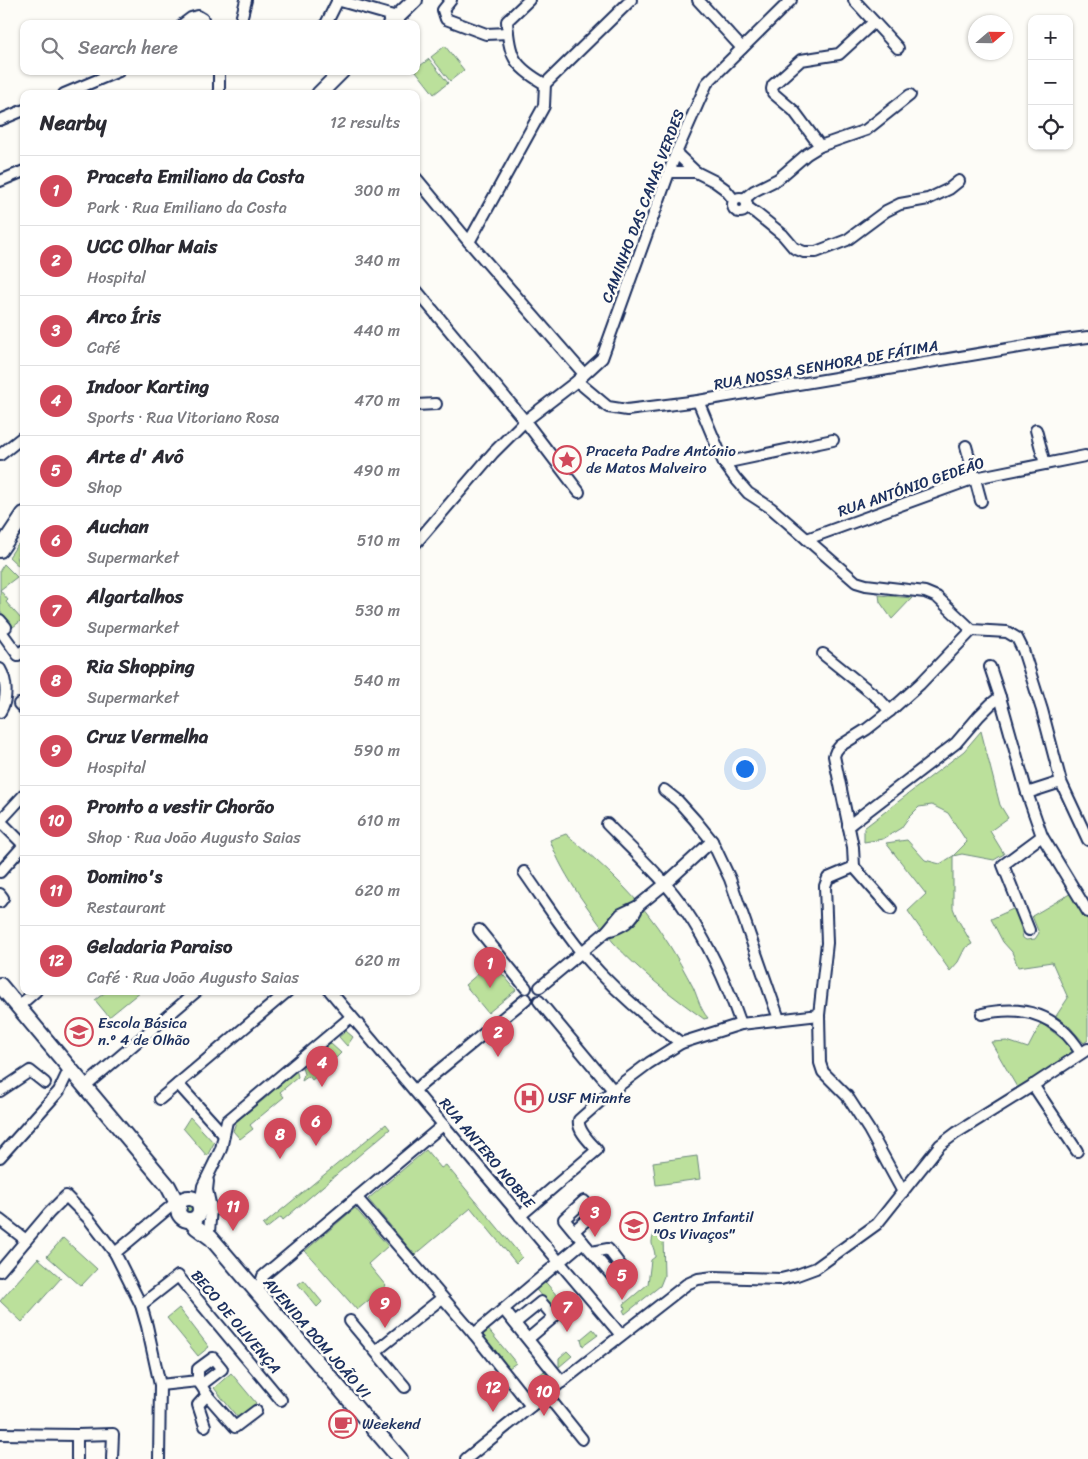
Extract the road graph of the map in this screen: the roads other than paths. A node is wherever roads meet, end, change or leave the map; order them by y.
1 (246, 0) edge
2 (337, 0) edge
3 (415, 0) edge
4 (451, 0) edge
5 (528, 0) edge
6 (631, 0) edge
7 (698, 0) edge
8 (790, 0) edge
9 (854, 0) edge
10 (188, 20) edge
11 (203, 20) edge
12 (241, 20) edge
13 (328, 20) edge
14 (394, 20) edge
15 (874, 22) junction
16 (508, 33) junction
17 (742, 48) junction
18 (898, 48) dead end
19 (110, 75) edge
20 (219, 75) edge
21 (338, 75) edge
22 (545, 84) junction
23 (76, 90) edge
24 (219, 90) edge
25 (323, 90) edge
26 (910, 95) dead end
27 (20, 112) edge
28 (0, 120) edge
29 (820, 146) junction
30 (676, 152) junction
31 (669, 172) junction
32 (696, 172) junction
33 (20, 173) edge
34 (0, 181) edge
35 (959, 181) dead end
36 (420, 183) edge
37 (742, 202) junction
38 (469, 242) junction
39 (420, 295) edge
40 (1088, 337) edge
41 (580, 377) junction
42 (698, 401) junction
43 (436, 404) dead end
44 (420, 405) edge
45 (525, 421) junction
46 (1036, 430) dead end
47 (20, 439) edge
48 (833, 440) dead end
49 (966, 446) dead end
50 (0, 455) edge
51 (1085, 456) dead end
52 (724, 463) junction
53 (1045, 464) junction
54 (974, 478) junction
55 (579, 492) dead end
56 (982, 501) dead end
57 (20, 520) edge
58 (420, 538) edge
59 (808, 539) junction
60 (0, 550) edge
61 (2, 625) edge
62 (972, 630) junction
63 (20, 653) edge
64 (823, 654) dead end
65 (990, 667) dead end
66 (0, 669) edge
67 (1000, 697) junction
68 (890, 711) junction
69 (0, 712) edge
70 (1062, 782) junction
71 (664, 790) dead end
72 (1027, 793) junction
73 (20, 799) edge
74 (0, 821) edge
75 (607, 824) dead end
76 (848, 826) junction
77 (1042, 836) junction
78 (1088, 840) edge
79 (20, 841) edge
80 (712, 841) junction
81 (20, 850) edge
82 (854, 867) junction
83 (0, 872) edge
84 (524, 872) dead end
85 (665, 884) junction
86 (0, 894) edge
87 (0, 902) edge
88 (891, 909) dead end
89 (1088, 912) edge
90 (479, 930) dead end
91 (1029, 930) dead end
92 (582, 952) junction
93 (0, 984) edge
94 (540, 987) junction
95 (526, 994) junction
96 (31, 995) edge
97 (192, 995) edge
98 (283, 995) edge
99 (333, 995) edge
100 (539, 1001) junction
101 (19, 1006) junction
102 (982, 1014) dead end
103 (819, 1015) junction
104 (351, 1017) junction
105 (778, 1019) junction
106 (741, 1024) junction
107 (681, 1043) junction
108 (1085, 1051) edge
109 (67, 1065) junction
110 (45, 1083) dead end
111 (83, 1084) junction
112 (178, 1084) junction
113 (1033, 1085) junction
114 (415, 1090) junction
115 (614, 1090) junction
116 (0, 1091) edge
117 (59, 1091) junction
118 (160, 1099) dead end
119 (443, 1125) junction
120 (224, 1135) junction
121 (1077, 1151) dead end
122 (0, 1157) edge
123 (208, 1177) junction
124 (903, 1192) junction
125 (356, 1198) junction
126 (181, 1203) junction
127 (196, 1212) junction
128 (520, 1216) junction
129 (0, 1220) edge
130 (574, 1231) dead end
131 (210, 1235) junction
132 (26, 1240) junction
133 (583, 1242) junction
134 (592, 1252) dead end
135 (115, 1253) junction
136 (560, 1263) junction
137 (0, 1272) edge
138 (263, 1276) junction
139 (245, 1278) junction
140 (258, 1294) junction
141 (442, 1298) junction
142 (141, 1305) junction
143 (504, 1310) junction
144 (350, 1321) dead end
145 (515, 1323) junction
146 (474, 1334) junction
147 (621, 1335) junction
148 (528, 1339) junction
149 (376, 1351) junction
150 (562, 1382) junction
151 (160, 1385) junction
152 (405, 1387) dead end
153 (207, 1394) junction
154 (546, 1394) junction
155 (281, 1400) dead end
156 (532, 1406) junction
157 (256, 1411) dead end
158 (205, 1426) dead end
159 (0, 1434) edge
160 (77, 1435) junction
161 (582, 1439) dead end
162 (469, 1458) edge
163 (77, 1459) edge
164 (112, 1459) edge
165 (159, 1459) edge
166 (400, 1459) edge

1 - 12 street
2 - 13 street
2 - 14 street
3 - 14 main road
4 - 16 street
5 - 16 street
6 - 22 street
7 - 17 street
8 - 17 street, CAMINHO DAS CANAS VERDES
9 - 15 street
10 - 11 street
15 - 18 street
15 - 29 street
16 - 22 street
17 - 30 street, CAMINHO DAS CANAS VERDES
19 - 23 street
20 - 24 street
21 - 25 main road
22 - 38 street
26 - 29 street
27 - 28 street
29 - 37 street
30 - 31 street, CAMINHO DAS CANAS VERDES
30 - 32 street
31 - 32 street
31 - 41 street, CAMINHO DAS CANAS VERDES
32 - 37 street
33 - 34 street
35 - 37 street
36 - 38 street, RUA NOSSA SENHORA DE FÁTIMA
38 - 41 street, RUA NOSSA SENHORA DE FÁTIMA
39 - 45 street
40 - 42 street, RUA NOSSA SENHORA DE FÁTIMA
41 - 42 street, RUA NOSSA SENHORA DE FÁTIMA
41 - 45 street, CAMINHO DAS CANAS VERDES
42 - 52 street
43 - 44 street
45 - 55 street
45 - 58 street, CAMINHO DAS CANAS VERDES
46 - 53 street
47 - 50 street
48 - 52 street
49 - 54 street
51 - 53 street, RUA ANTÓNIO GEDEÃO
52 - 59 street
53 - 54 street, RUA ANTÓNIO GEDEÃO
54 - 56 street
54 - 59 street, RUA ANTÓNIO GEDEÃO
57 - 60 main road
59 - 62 street
61 - 63 street
62 - 68 street
62 - 70 street
64 - 68 street
65 - 67 street
66 - 69 street
67 - 72 street
67 - 76 street
68 - 76 street
70 - 72 street
70 - 78 street
71 - 80 street
72 - 77 street
73 - 74 street
74 - 79 street
75 - 85 street
76 - 82 street
77 - 89 street
77 - 91 street
80 - 85 street
80 - 105 street
81 - 83 street
82 - 88 street
82 - 103 street
84 - 92 street
85 - 92 street
85 - 106 street
86 - 87 street
90 - 95 street
92 - 94 street
92 - 107 street
93 - 101 main road
94 - 95 street
94 - 100 street
95 - 100 street
95 - 114 street
96 - 101 street
97 - 111 street
98 - 112 street
99 - 104 street, RUA ANTERO NOBRE
100 - 115 street
101 - 109 main road
102 - 108 street
103 - 105 street
103 - 124 street
104 - 114 street, RUA ANTERO NOBRE
104 - 120 street
105 - 106 street
106 - 107 street
107 - 115 street
108 - 113 street
109 - 111 main road
109 - 117 street
110 - 116 street
111 - 117 street
111 - 126 main road
112 - 118 street
112 - 120 street
113 - 121 street
113 - 124 street
114 - 119 street, RUA ANTERO NOBRE
115 - 128 street
117 - 122 street
119 - 125 street
119 - 128 street, RUA ANTERO NOBRE
120 - 123 street
123 - 127 street
123 - 131 street
124 - 147 street
125 - 138 street
125 - 141 street
126 - 127 main road
126 - 127 main road, AVENIDA DOM JOÃO VI
126 - 135 street
127 - 131 main road, AVENIDA DOM JOÃO VI
128 - 136 street, RUA ANTERO NOBRE
129 - 132 street
130 - 133 street
131 - 139 main road, AVENIDA DOM JOÃO VI
132 - 135 street
132 - 137 street
133 - 134 street
133 - 136 street
135 - 142 street
136 - 143 street
136 - 147 street, RUA ANTERO NOBRE
138 - 139 street
138 - 140 street
139 - 140 main road, AVENIDA DOM JOÃO VI
140 - 166 main road, AVENIDA DOM JOÃO VI
141 - 146 street
141 - 149 street
142 - 151 street
142 - 155 street, BECO DE OLIVENÇA
143 - 145 street
143 - 146 street
144 - 149 street
145 - 148 street
145 - 148 street
146 - 156 street
147 - 150 street
148 - 150 street
149 - 152 street
150 - 154 street
151 - 153 street
151 - 165 street
153 - 157 street
153 - 158 street
154 - 156 street
154 - 161 street
156 - 162 street
159 - 160 street
160 - 163 street
160 - 164 street

